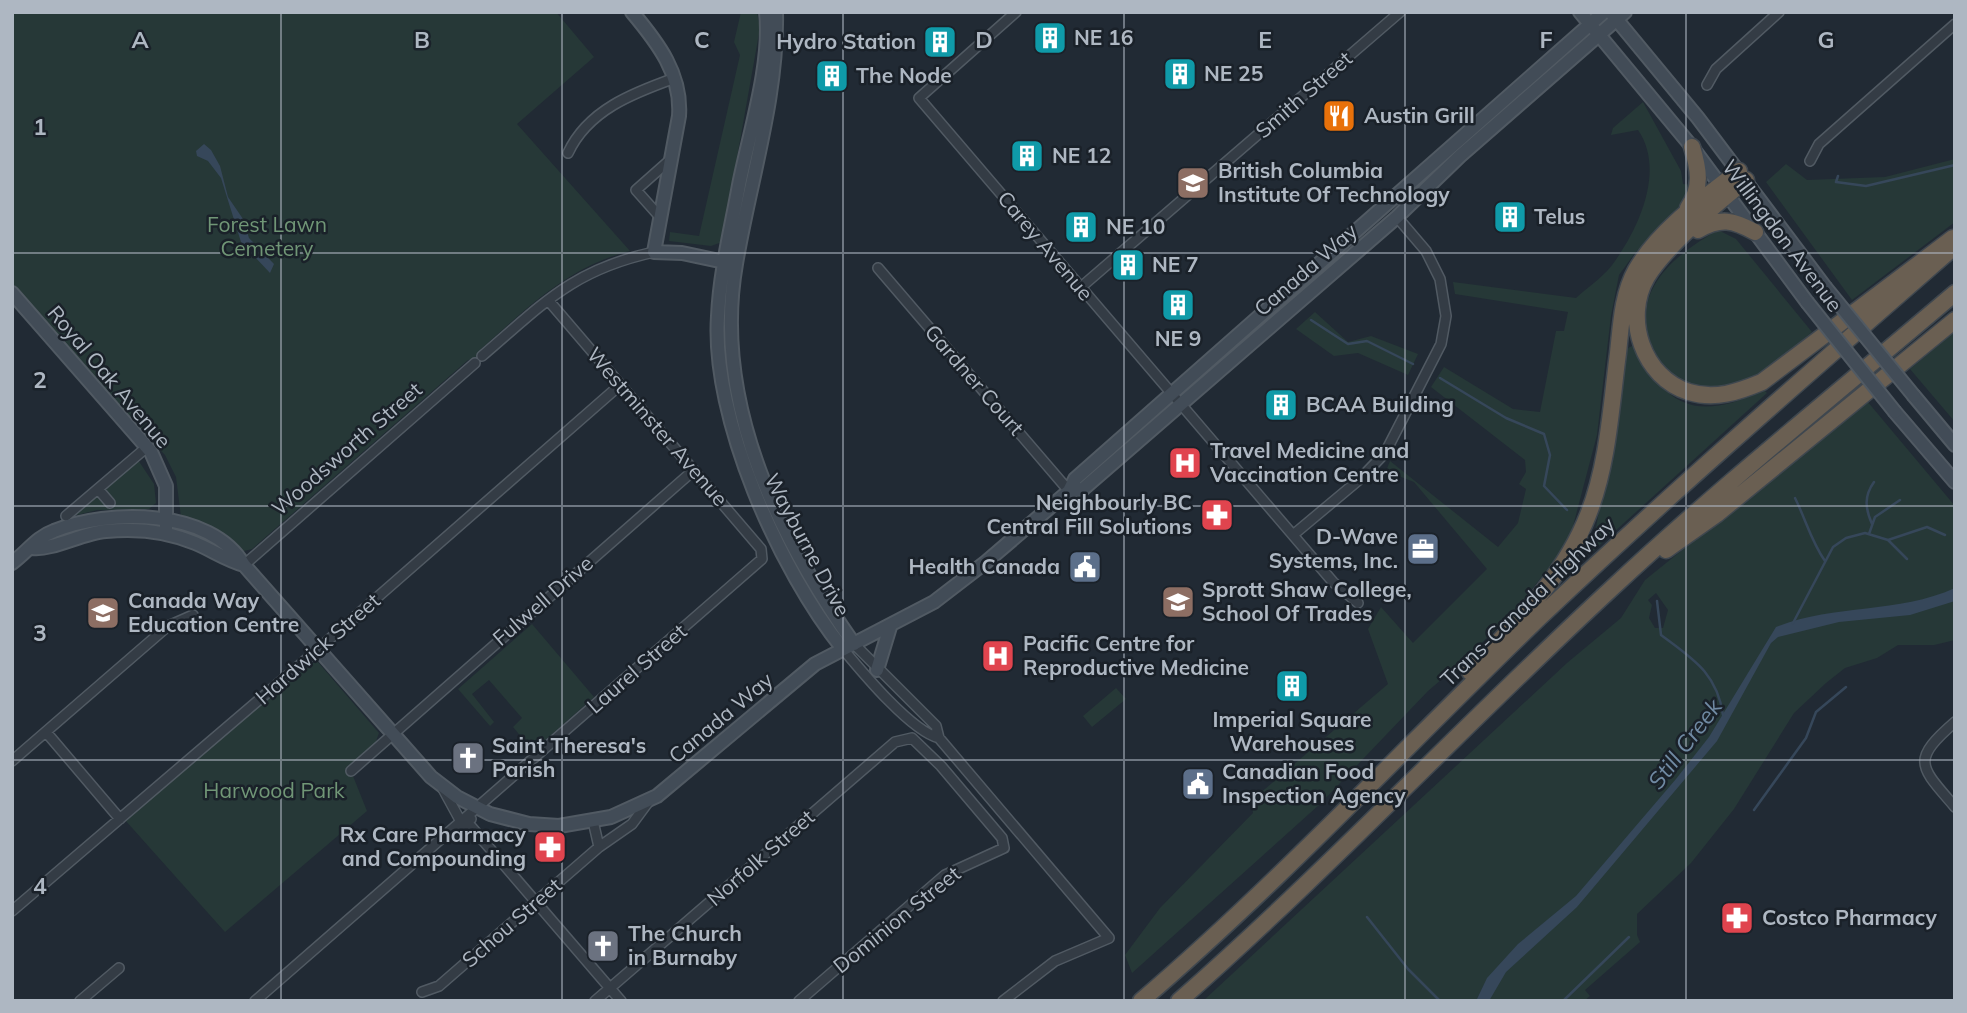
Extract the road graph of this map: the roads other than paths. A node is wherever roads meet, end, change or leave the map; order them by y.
1 (632, 12) edge
2 (766, 12) edge
3 (776, 12) edge
4 (1016, 12) edge
5 (1400, 12) edge
6 (1580, 12) edge
7 (1604, 12) edge
8 (1779, 12) edge
9 (1617, 15) edge
10 (1590, 24) junction
11 (1955, 24) edge
12 (1599, 35) junction
13 (770, 56) junction
14 (675, 78) junction
15 (1707, 85) dead end
16 (1692, 147) junction
17 (568, 153) dead end
18 (671, 159) junction
19 (1810, 162) dead end
20 (1743, 176) junction
21 (1724, 190) junction
22 (660, 217) junction
23 (1397, 217) junction
24 (1678, 232) junction
25 (1755, 232) junction
26 (1955, 237) edge
27 (1955, 246) edge
28 (654, 252) junction
29 (730, 263) junction
30 (878, 268) dead end
31 (1080, 288) junction
32 (12, 293) edge
33 (1955, 293) edge
34 (548, 300) junction
35 (1955, 320) edge
36 (621, 385) junction
37 (1177, 399) junction
38 (1955, 445) edge
39 (147, 447) junction
40 (694, 470) junction
41 (1955, 482) edge
42 (98, 489) junction
43 (1069, 491) junction
44 (110, 503) dead end
45 (65, 516) dead end
46 (166, 526) junction
47 (1293, 535) junction
48 (762, 557) joint
49 (12, 563) edge
50 (244, 565) junction
51 (1609, 590) junction
52 (1358, 603) dead end
53 (193, 615) dead end
54 (890, 627) junction
55 (849, 647) junction
56 (319, 649) junction
57 (877, 670) junction
58 (1955, 722) edge
59 (46, 732) junction
60 (392, 734) junction
61 (939, 738) junction
62 (895, 742) joint
63 (1399, 756) junction
64 (12, 761) edge
65 (351, 771) dead end
66 (442, 786) junction
67 (649, 801) junction
68 (1955, 807) edge
69 (478, 808) junction
70 (120, 819) junction
71 (464, 821) junction
72 (593, 821) junction
73 (599, 847) junction
74 (536, 902) junction
75 (12, 911) edge
76 (119, 968) dead end
77 (610, 988) junction
78 (422, 992) dead end
79 (80, 1001) edge
80 (255, 1001) edge
81 (595, 1001) edge
82 (621, 1001) edge
83 (799, 1001) edge
84 (1003, 1001) edge
85 (1141, 1001) edge
86 (1179, 1001) edge

1 - 14 main road
2 - 13 main road, Wayburne Drive
3 - 13 main road, Wayburne Drive
4 - 31 street, Carey Avenue
5 - 31 street, Smith Street
6 - 10 main road, Willingdon Avenue
7 - 10 main road, Canada Way
8 - 15 street
9 - 12 main road, Canada Way
9 - 20 main road, Willingdon Avenue
10 - 12 main road, Willingdon Avenue
10 - 37 main road, Canada Way
11 - 19 street
12 - 16 main road, Willingdon Avenue
12 - 23 main road, Canada Way
13 - 29 main road, Wayburne Drive
14 - 17 street
14 - 18 main road
16 - 21 main road, Willingdon Avenue
16 - 24 highway
18 - 22 main road
18 - 22 street
20 - 21 highway
20 - 38 main road, Willingdon Avenue, bridge
21 - 24 highway
21 - 25 main road, Willingdon Avenue
22 - 28 main road
23 - 37 main road, Canada Way
23 - 47 street
24 - 25 highway
24 - 26 highway
24 - 63 highway
25 - 41 main road, Willingdon Avenue, bridge
27 - 63 highway, Trans-Canada Highway
28 - 29 main road, Woodsworth Street
28 - 34 street, Woodsworth Street
29 - 55 main road, Wayburne Drive
30 - 43 street, Gardner Court
31 - 37 street, Carey Avenue
32 - 39 main road, Royal Oak Avenue
33 - 51 highway
34 - 36 street, Westminster Avenue
34 - 50 street, Woodsworth Street
35 - 51 highway
36 - 40 street, Westminster Avenue
36 - 56 street, Hardwick Street
37 - 43 main road, Canada Way
37 - 47 street, Carey Avenue
39 - 42 street
39 - 46 main road, Royal Oak Avenue
40 - 48 street, Westminster Avenue
40 - 60 street, Fulwell Drive
42 - 44 street
42 - 45 street
43 - 54 main road, Canada Way
46 - 49 main road, Canada Way
46 - 50 main road, Canada Way
47 - 52 street, Carey Avenue
48 - 69 street, Laurel Street
50 - 56 main road, Canada Way
51 - 86 highway
53 - 59 street
54 - 55 main road, Canada Way
54 - 57 main road
55 - 57 street, Wayburne Drive
55 - 61 street, Wayburne Drive
55 - 67 main road, Canada Way
56 - 60 main road, Canada Way
56 - 70 street, Hardwick Street
57 - 61 street, Wayburne Drive
58 - 68 street
59 - 64 street
59 - 70 street
60 - 65 street, Fulwell Drive
60 - 66 main road, Canada Way
61 - 84 street, Wayburne Drive
62 - 77 street, Norfolk Street
62 - 83 street, Dominion Street
63 - 85 highway, Trans-Canada Highway
66 - 69 main road, Canada Way
66 - 71 street
67 - 72 main road, Canada Way
67 - 73 street, Schou Street
69 - 71 street, Laurel Street
69 - 72 main road, Canada Way
70 - 75 street, Hardwick Street
71 - 74 street
71 - 80 street, Laurel Street
72 - 73 street
73 - 74 street, Schou Street
74 - 77 street
74 - 78 street, Schou Street
76 - 79 street
77 - 81 street, Norfolk Street
77 - 82 street

